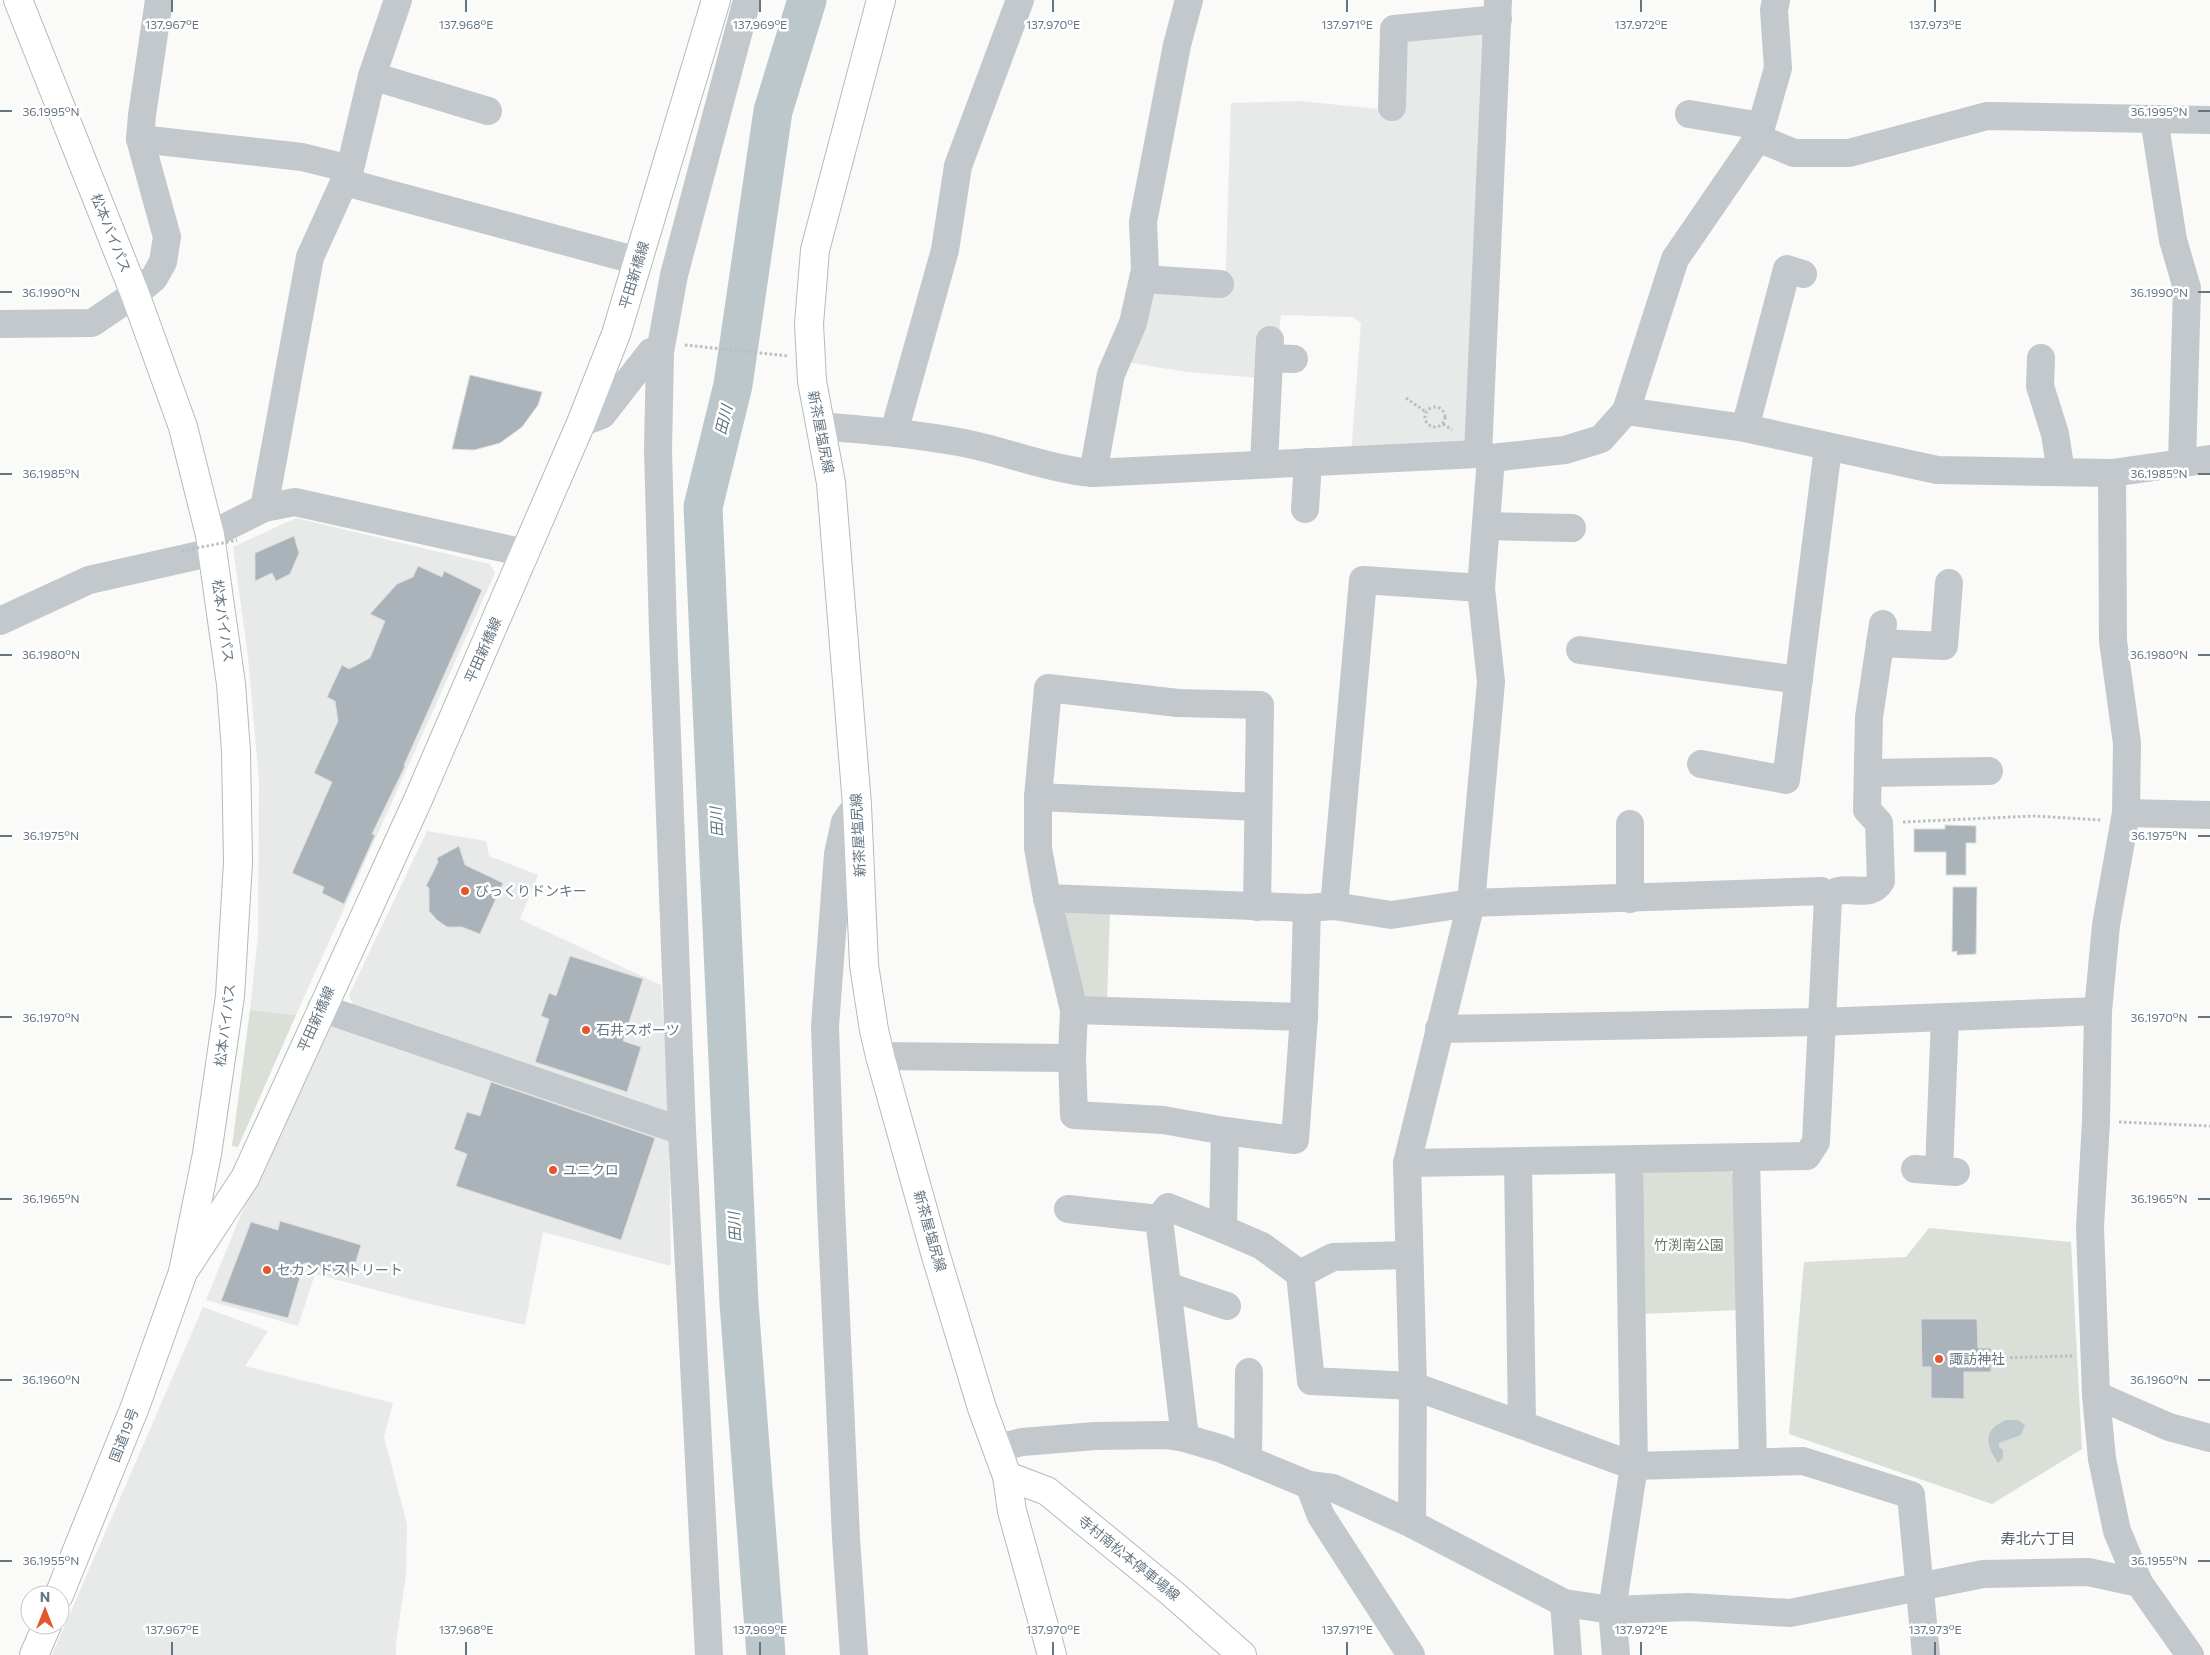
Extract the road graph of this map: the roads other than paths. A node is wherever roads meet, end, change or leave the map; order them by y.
1 (18, 0) edge
2 (159, 0) edge
3 (398, 0) edge
4 (716, 0) edge
5 (747, 0) edge
6 (881, 0) edge
7 (1020, 0) edge
8 (1189, 0) edge
9 (1776, 0) edge
10 (1498, 10) edge
11 (372, 76) junction
12 (1392, 106) dead end
13 (488, 110) dead end
14 (1689, 114) dead end
15 (2154, 119) junction
16 (2210, 120) edge
17 (1760, 132) junction
18 (140, 139) junction
19 (347, 175) junction
20 (638, 261) junction
21 (1803, 274) dead end
22 (1143, 279) junction
23 (1220, 284) dead end
24 (135, 294) junction
25 (0, 324) edge
26 (670, 348) junction
27 (1278, 352) dead end
28 (2041, 358) dead end
29 (1626, 411) junction
30 (581, 423) junction
31 (820, 426) junction
32 (1745, 428) junction
33 (894, 432) junction
34 (1828, 448) junction
35 (1485, 456) junction
36 (2210, 459) edge
37 (1308, 462) junction
38 (2182, 462) junction
39 (1264, 464) junction
40 (2061, 472) junction
41 (1093, 473) junction
42 (2112, 473) junction
43 (264, 508) junction
44 (1305, 509) dead end
45 (1486, 526) junction
46 (1572, 528) dead end
47 (212, 543) junction
48 (525, 553) junction
49 (1949, 583) dead end
50 (1481, 588) junction
51 (0, 621) edge
52 (1580, 650) dead end
53 (1799, 680) junction
54 (1701, 764) dead end
55 (1868, 773) junction
56 (1989, 774) dead end
57 (1038, 797) junction
58 (857, 805) junction
59 (1258, 807) junction
60 (2210, 815) edge
61 (2125, 817) junction
62 (1630, 824) dead end
63 (1047, 898) junction
64 (1828, 898) junction
65 (1630, 899) junction
66 (1471, 903) junction
67 (1334, 906) junction
68 (1257, 907) junction
69 (1307, 908) junction
70 (321, 1008) junction
71 (1074, 1010) junction
72 (2098, 1011) junction
73 (1304, 1017) junction
74 (1945, 1018) junction
75 (1821, 1022) junction
76 (1439, 1029) junction
77 (880, 1056) junction
78 (1072, 1058) junction
79 (682, 1131) junction
80 (1225, 1131) junction
81 (1746, 1159) junction
82 (1629, 1160) junction
83 (1518, 1162) junction
84 (1406, 1163) junction
85 (1937, 1170) dead end
86 (1068, 1209) dead end
87 (1159, 1219) junction
88 (1234, 1234) junction
89 (1284, 1248) dead end
90 (1409, 1255) junction
91 (183, 1272) junction
92 (1300, 1274) junction
93 (1166, 1286) junction
94 (1227, 1306) dead end
95 (1249, 1372) dead end
96 (1413, 1386) junction
97 (2096, 1395) junction
98 (1522, 1426) junction
99 (1185, 1438) junction
100 (2210, 1438) edge
101 (998, 1448) junction
102 (1248, 1460) junction
103 (1754, 1462) junction
104 (1634, 1466) junction
105 (1007, 1476) junction
106 (1309, 1485) junction
107 (1412, 1524) junction
108 (2139, 1584) junction
109 (64, 1585) edge
110 (1920, 1585) junction
111 (1564, 1603) junction
112 (1612, 1610) junction
113 (43, 1635) edge
114 (34, 1655) edge
115 (708, 1655) edge
116 (854, 1655) edge
117 (1052, 1655) edge
118 (1242, 1655) edge
119 (1411, 1655) edge
120 (1568, 1655) edge
121 (1616, 1655) edge
122 (1926, 1655) edge
123 (2190, 1655) edge

1 - 24 main road, 松本バイパス
2 - 18 street
3 - 11 street
4 - 20 main road, 平田新橋線
5 - 26 street
6 - 31 main road, 新茶屋塩尻線
7 - 33 street
8 - 22 street
9 - 17 street
10 - 12 street
10 - 35 street
11 - 13 street
11 - 19 street
14 - 17 street
15 - 16 street
15 - 17 street
15 - 38 street
17 - 29 street
18 - 19 street
18 - 24 street
19 - 20 street
19 - 43 street
20 - 30 main road, 平田新橋線
21 - 32 street
22 - 23 street
22 - 41 street
24 - 25 street
24 - 47 main road, 松本バイパス
26 - 30 street
26 - 79 street
27 - 39 street
28 - 40 street
29 - 32 street
29 - 35 street
30 - 48 main road, 平田新橋線
31 - 33 street
31 - 58 main road, 新茶屋塩尻線
32 - 34 street
33 - 41 street
34 - 40 street
34 - 53 street
35 - 37 street
35 - 45 street
36 - 38 street
37 - 39 street
37 - 44 street
38 - 42 street
39 - 41 street
40 - 42 street
42 - 61 street
43 - 47 street
43 - 48 street
45 - 46 street
45 - 50 street
47 - 51 street
47 - 91 main road, 松本バイパス
48 - 70 main road, 平田新橋線
49 - 55 street
50 - 66 street
50 - 67 street
52 - 53 street
53 - 54 street
55 - 56 street
55 - 64 street
57 - 59 street
57 - 59 street
57 - 63 street
58 - 77 main road, 新茶屋塩尻線
58 - 116 street
59 - 68 street
60 - 61 street
61 - 72 street
62 - 65 street
63 - 68 street
63 - 71 street
64 - 65 street
64 - 75 street
65 - 66 street
66 - 67 street
66 - 76 street
67 - 69 street
68 - 69 street
69 - 73 street
70 - 79 street
70 - 91 main road, 平田新橋線
71 - 73 street
71 - 78 street
72 - 74 street
72 - 97 street
73 - 80 street
74 - 75 street
74 - 85 street
75 - 76 street
75 - 81 street
76 - 84 street
77 - 78 street
77 - 101 main road, 新茶屋塩尻線
78 - 80 street
79 - 115 street
80 - 88 street
81 - 82 street
81 - 103 street
82 - 83 street
82 - 104 street
83 - 84 street
83 - 98 street
84 - 90 street
86 - 87 street
87 - 88 street
87 - 93 street
88 - 89 street
88 - 92 street
90 - 92 street
90 - 96 street
91 - 109 main road, 国道19号
92 - 96 street
93 - 94 street
93 - 99 street
95 - 102 street
96 - 98 street
96 - 107 street
97 - 100 street
97 - 108 street
98 - 104 street
99 - 101 street
99 - 102 street
101 - 105 main road, 新茶屋塩尻線
102 - 106 street
103 - 104 street
103 - 110 street
104 - 112 street
105 - 117 main road, 新茶屋塩尻線
105 - 118 main road, 寺村南松本停車場線
106 - 107 street
106 - 119 street
107 - 111 street
108 - 110 street
108 - 123 street
110 - 112 street
110 - 122 street
111 - 112 street
111 - 120 street
112 - 121 street
113 - 114 main road

